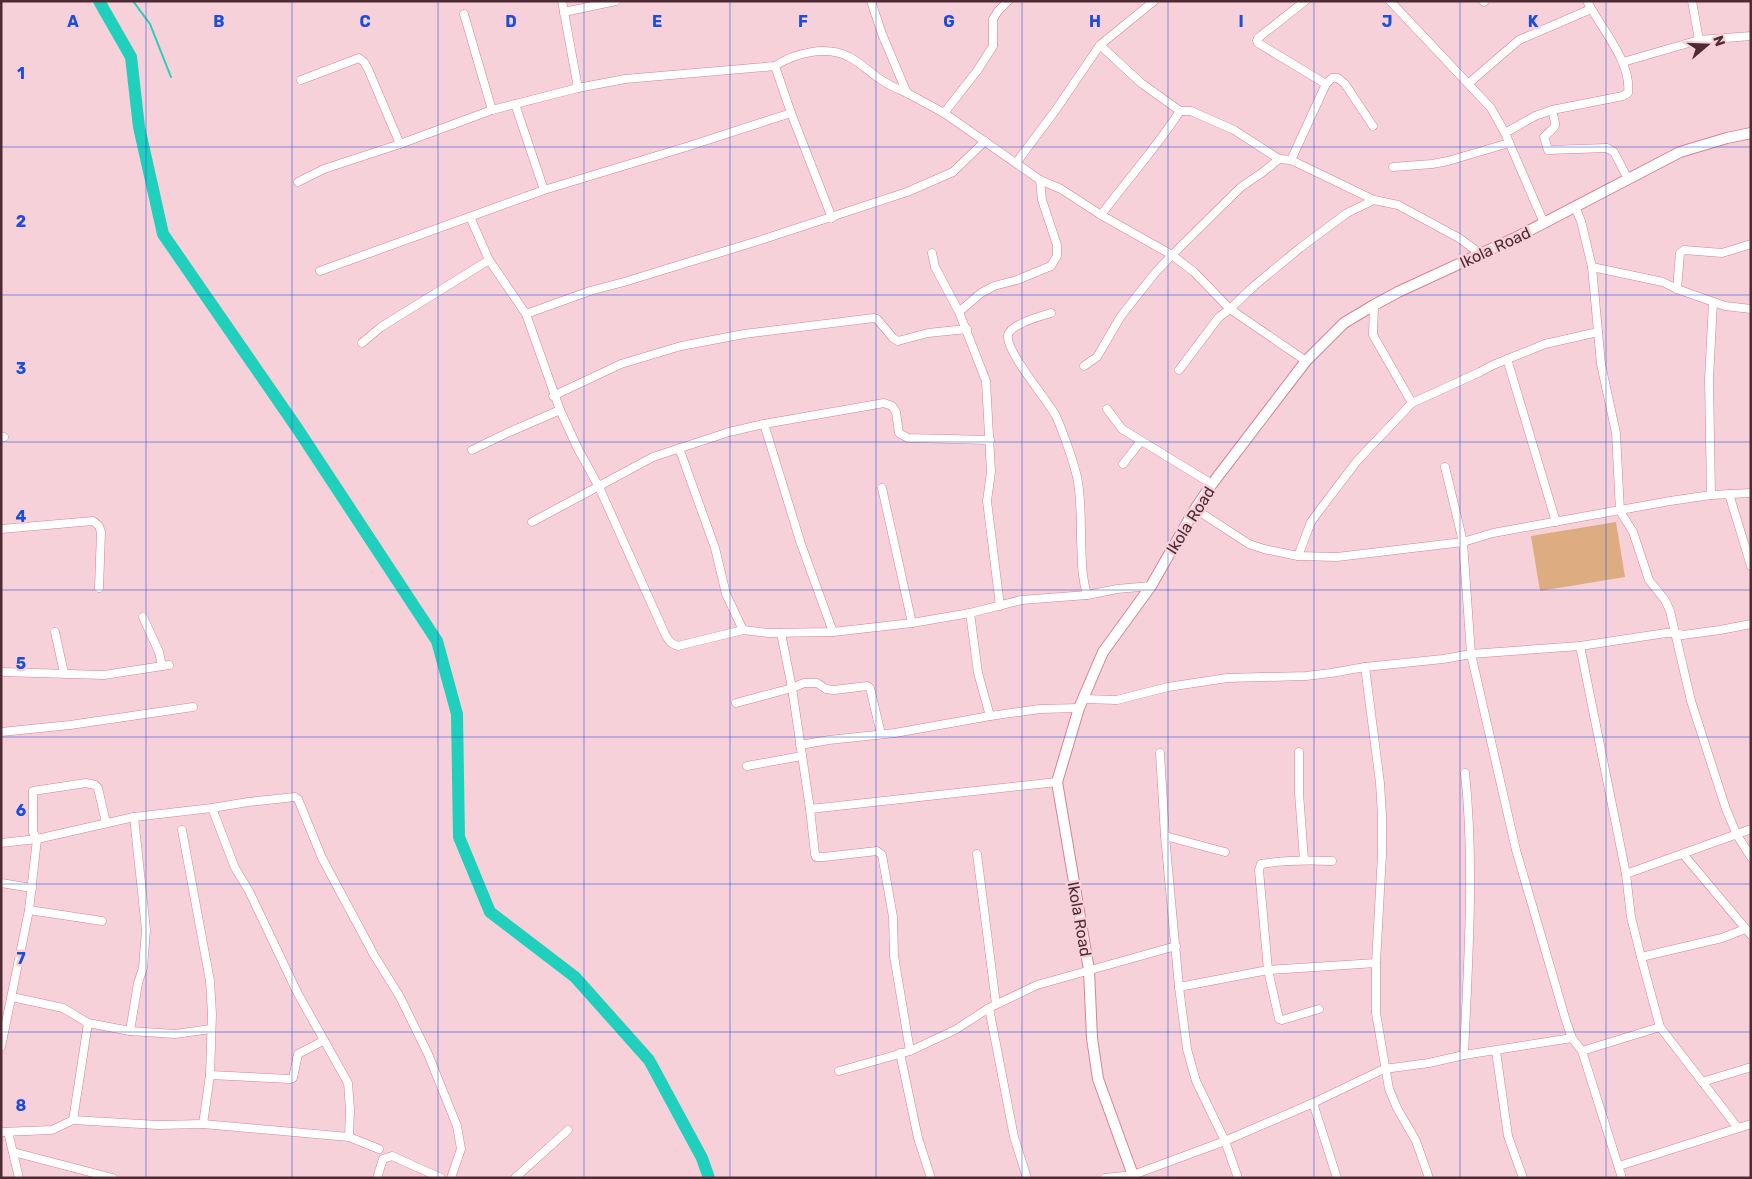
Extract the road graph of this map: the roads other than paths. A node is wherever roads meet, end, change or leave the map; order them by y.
1 (562, 1) edge
2 (616, 1) edge
3 (871, 1) edge
4 (1008, 1) edge
5 (1154, 1) edge
6 (1304, 1) edge
7 (1390, 1) edge
8 (1692, 1) edge
9 (1589, 5) edge
10 (564, 12) junction
11 (464, 14) dead end
12 (1751, 36) edge
13 (1699, 40) junction
14 (1100, 45) junction
15 (1623, 62) junction
16 (775, 66) junction
17 (302, 80) dead end
18 (1469, 83) junction
19 (1326, 84) junction
20 (578, 88) junction
21 (908, 93) junction
22 (515, 104) junction
23 (492, 110) junction
24 (1552, 110) junction
25 (1180, 111) junction
26 (791, 113) junction
27 (944, 113) junction
28 (1373, 126) dead end
29 (1505, 132) junction
30 (1751, 133) edge
31 (985, 141) junction
32 (1509, 143) junction
33 (400, 144) junction
34 (1279, 159) junction
35 (1291, 160) junction
36 (1016, 163) junction
37 (1393, 167) dead end
38 (1628, 179) junction
39 (1040, 180) junction
40 (298, 182) dead end
41 (544, 190) junction
42 (1374, 200) junction
43 (1575, 207) junction
44 (1101, 215) junction
45 (470, 217) junction
46 (832, 218) junction
47 (1544, 223) junction
48 (1751, 244) edge
49 (932, 253) dead end
50 (1172, 255) junction
51 (1477, 255) junction
52 (489, 260) junction
53 (1592, 266) junction
54 (320, 271) dead end
55 (1677, 289) junction
56 (1713, 302) junction
57 (1374, 305) junction
58 (1230, 309) junction
59 (1751, 309) edge
60 (960, 312) junction
61 (1051, 313) dead end
62 (526, 314) junction
63 (967, 329) junction
64 (1598, 332) junction
65 (362, 343) dead end
66 (1507, 359) junction
67 (1306, 362) junction
68 (1084, 366) dead end
69 (1179, 370) dead end
70 (554, 396) junction
71 (1412, 403) junction
72 (1108, 409) dead end
73 (560, 410) junction
74 (764, 424) junction
75 (990, 440) junction
76 (1141, 441) junction
77 (679, 448) junction
78 (472, 450) dead end
79 (1124, 464) dead end
80 (1445, 467) dead end
81 (1212, 484) junction
82 (599, 487) junction
83 (882, 488) dead end
84 (1751, 493) edge
85 (1729, 494) junction
86 (1711, 495) junction
87 (1195, 509) junction
88 (1620, 511) junction
89 (532, 522) dead end
90 (1556, 522) junction
91 (1, 529) edge
92 (1463, 542) junction
93 (1298, 556) junction
94 (1751, 566) edge
95 (1151, 586) junction
96 (99, 588) dead end
97 (1087, 595) junction
98 (1000, 606) junction
99 (970, 613) junction
100 (143, 617) dead end
101 (912, 623) junction
102 (1751, 624) edge
103 (742, 630) junction
104 (55, 632) dead end
105 (833, 632) junction
106 (782, 633) junction
107 (1675, 633) junction
108 (1580, 646) junction
109 (1471, 654) junction
110 (1365, 667) junction
111 (1, 672) edge
112 (64, 673) junction
113 (792, 688) junction
114 (736, 703) dead end
115 (1081, 704) junction
116 (193, 707) dead end
117 (990, 716) junction
118 (1, 732) edge
119 (881, 734) junction
120 (800, 745) junction
121 (1299, 752) dead end
122 (1160, 753) dead end
123 (802, 756) junction
124 (747, 766) dead end
125 (1465, 773) dead end
126 (1057, 782) junction
127 (212, 808) junction
128 (810, 809) junction
129 (134, 817) junction
130 (106, 823) junction
131 (1751, 829) edge
132 (182, 830) dead end
133 (1738, 835) junction
134 (1165, 836) junction
135 (37, 839) junction
136 (1, 843) edge
137 (1226, 852) dead end
138 (977, 854) dead end
139 (1683, 854) junction
140 (1751, 857) edge
141 (1304, 860) junction
142 (1332, 861) dead end
143 (1626, 874) junction
144 (1, 883) edge
145 (32, 888) junction
146 (29, 910) junction
147 (102, 921) dead end
148 (1748, 932) edge
149 (1176, 946) junction
150 (1641, 958) junction
151 (1376, 963) junction
152 (1089, 970) junction
153 (1268, 970) junction
154 (1179, 987) junction
155 (12, 997) junction
156 (993, 1006) junction
157 (1319, 1009) dead end
158 (88, 1023) junction
159 (1660, 1027) junction
160 (211, 1029) junction
161 (130, 1031) junction
162 (1572, 1038) junction
163 (323, 1041) junction
164 (1, 1047) edge
165 (910, 1051) junction
166 (1496, 1051) junction
167 (1582, 1051) junction
168 (900, 1053) junction
169 (1464, 1055) junction
170 (1751, 1067) edge
171 (1384, 1069) junction
172 (839, 1071) dead end
173 (210, 1075) junction
174 (1702, 1082) junction
175 (1313, 1103) junction
176 (73, 1120) junction
177 (203, 1124) junction
178 (1751, 1124) edge
179 (1738, 1128) junction
180 (568, 1130) dead end
181 (4, 1132) edge
182 (349, 1137) junction
183 (1225, 1141) junction
184 (379, 1149) dead end
185 (13, 1152) junction
186 (1619, 1166) junction
187 (1133, 1176) edge
188 (19, 1178) edge
189 (112, 1178) edge
190 (377, 1178) edge
191 (441, 1178) edge
192 (451, 1178) edge
193 (516, 1178) edge
194 (931, 1178) edge
195 (1027, 1178) edge
196 (1105, 1178) edge
197 (1238, 1178) edge
198 (1337, 1178) edge
199 (1428, 1178) edge
200 (1523, 1178) edge
201 (1622, 1178) edge

1 - 10 street
2 - 10 street
3 - 21 street
4 - 27 street
5 - 14 street
6 - 19 street
7 - 18 street
8 - 13 street
9 - 15 street
9 - 18 street
10 - 20 street
11 - 23 street
12 - 13 street
13 - 15 street
14 - 25 street
14 - 36 street
15 - 24 street
16 - 20 street
16 - 21 street
16 - 26 street
17 - 33 street
18 - 29 street
19 - 28 street
19 - 35 street
20 - 22 street
21 - 27 street
22 - 23 street
22 - 41 street
23 - 33 street
24 - 29 street
24 - 38 street
25 - 34 street
25 - 44 street
26 - 41 street
26 - 46 street
27 - 31 street
29 - 32 street
30 - 38 street, Ikola Road
31 - 36 street
31 - 46 street
32 - 37 street
32 - 47 street
33 - 40 street
34 - 35 street
34 - 50 street
35 - 42 street
36 - 39 street
38 - 43 street, Ikola Road
39 - 44 street
39 - 60 street
41 - 45 street
42 - 51 street
42 - 58 street
43 - 47 street, Ikola Road
43 - 53 street
44 - 50 street
45 - 52 street
45 - 54 street
46 - 62 street
47 - 51 street, Ikola Road
48 - 55 street
49 - 60 street
50 - 58 street
50 - 68 street
51 - 57 street, Ikola Road
52 - 62 street
52 - 65 street
53 - 55 street
53 - 64 street
55 - 56 street
56 - 59 street
56 - 86 street
57 - 67 street, Ikola Road
57 - 71 street
58 - 67 street
58 - 69 street
60 - 63 street
61 - 97 street
62 - 70 street
63 - 70 street
63 - 75 street
64 - 66 street
64 - 88 street
66 - 71 street
66 - 90 street
67 - 81 street, Ikola Road
70 - 73 street
71 - 93 street
72 - 76 street
73 - 78 street
73 - 82 street
74 - 75 street
74 - 77 street
74 - 105 street
75 - 98 street
76 - 79 street
76 - 81 street
77 - 82 street
77 - 103 street
80 - 92 street
81 - 87 street, Ikola Road
82 - 89 street
82 - 103 street
83 - 101 street
84 - 85 street
85 - 86 street
85 - 94 street
86 - 88 street
87 - 93 street
87 - 95 street, Ikola Road
88 - 90 street
88 - 107 street
90 - 92 street
91 - 96 street
92 - 93 street
92 - 109 street
95 - 97 street
95 - 115 street, Ikola Road
97 - 98 street
98 - 99 street
99 - 101 street
99 - 117 street
100 - 112 street
101 - 105 street
102 - 107 street
103 - 106 street
104 - 112 street
105 - 106 street
106 - 113 street
107 - 108 street
107 - 133 street
108 - 109 street
108 - 143 street
109 - 110 street
109 - 162 street
110 - 115 street
110 - 151 street
111 - 112 street
113 - 114 street
113 - 119 street
113 - 120 street
115 - 117 street
115 - 126 street, Ikola Road
116 - 118 street
117 - 119 street
119 - 120 street
120 - 123 street
121 - 141 street
122 - 134 street
123 - 124 street
123 - 128 street
125 - 169 street
126 - 128 street
126 - 152 street, Ikola Road
127 - 129 street
127 - 163 street
127 - 192 street
128 - 165 street
129 - 130 street
129 - 161 street
130 - 135 street
130 - 135 street
131 - 133 street
132 - 160 street
133 - 139 street
133 - 140 street
134 - 137 street
134 - 149 street
135 - 136 street
135 - 145 street
138 - 156 street
139 - 143 street
139 - 148 street
141 - 142 street
141 - 153 street
143 - 150 street
144 - 145 street
145 - 146 street
146 - 147 street
146 - 155 street
148 - 150 street
149 - 152 street
149 - 154 street
150 - 159 street
151 - 153 street
151 - 171 street
152 - 156 street
152 - 187 street, Ikola Road
153 - 154 street
153 - 157 street
154 - 183 street
155 - 158 street
155 - 164 street
156 - 165 street
156 - 195 street
158 - 161 street
158 - 176 street
159 - 167 street
159 - 174 street
160 - 161 street
160 - 173 street
162 - 166 street
162 - 167 street
163 - 173 street
163 - 182 street
165 - 168 street
166 - 169 street
166 - 200 street
167 - 186 street
168 - 172 street
168 - 194 street
169 - 171 street
170 - 174 street
171 - 175 street
171 - 199 street
173 - 177 street
174 - 179 street
175 - 183 street
175 - 198 street
176 - 177 street
176 - 181 street
177 - 182 street
178 - 179 street
179 - 186 street
180 - 193 street
181 - 185 street
182 - 184 street
183 - 187 street
183 - 197 street
185 - 188 street
185 - 189 street
186 - 201 street
187 - 196 street
190 - 191 street

